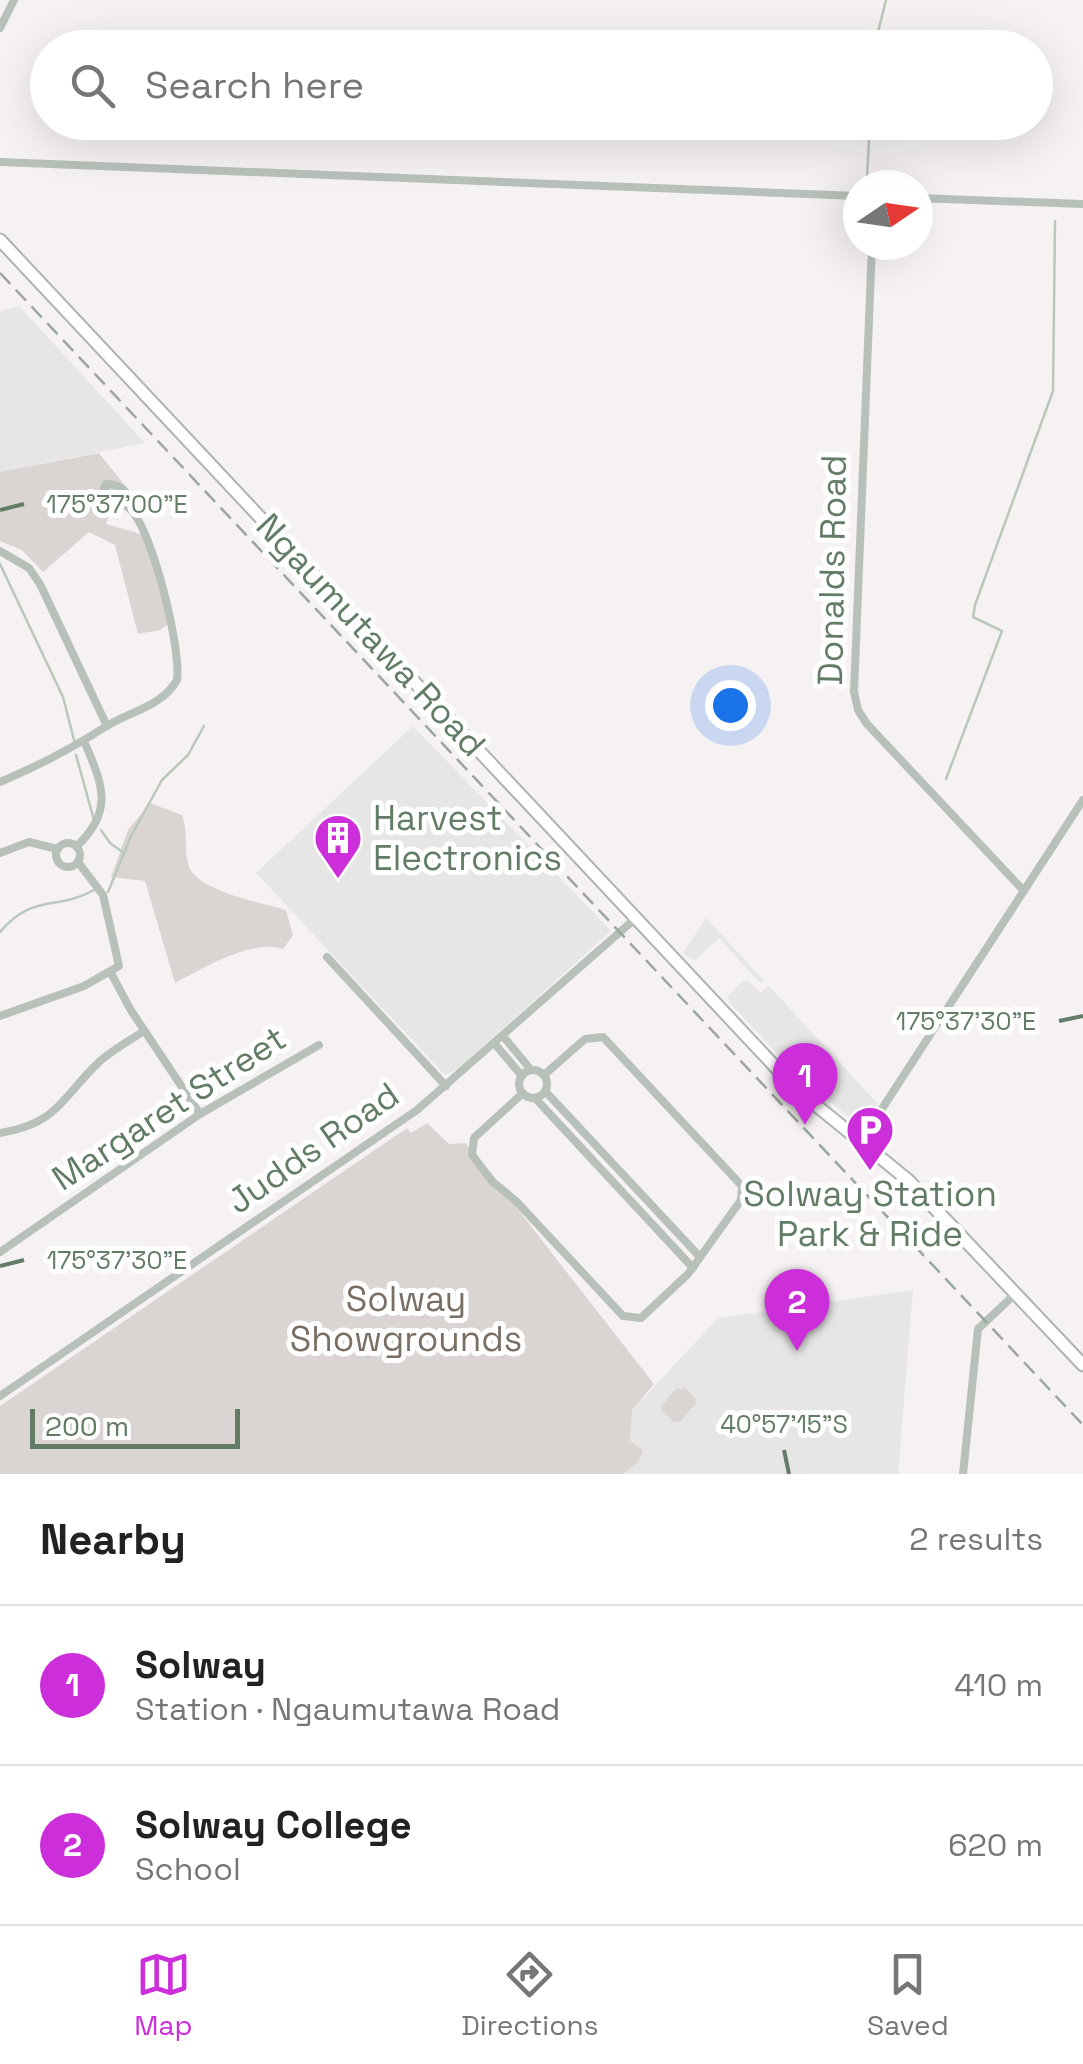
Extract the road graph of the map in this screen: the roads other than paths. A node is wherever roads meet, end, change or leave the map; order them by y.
1 (14, 0) edge
2 (0, 28) edge
3 (0, 162) edge
4 (843, 195) edge
5 (933, 199) edge
6 (1083, 204) edge
7 (0, 240) edge
8 (871, 260) edge
9 (133, 511) dead end
10 (0, 551) edge
11 (107, 726) junction
12 (84, 742) junction
13 (0, 782) edge
14 (1083, 800) edge
15 (77, 846) junction
16 (57, 848) junction
17 (0, 853) edge
18 (78, 862) junction
19 (1024, 892) junction
20 (636, 918) junction
21 (328, 957) dead end
22 (111, 973) junction
23 (0, 1016) edge
24 (144, 1031) junction
25 (503, 1036) junction
26 (494, 1044) junction
27 (319, 1045) dead end
28 (531, 1070) junction
29 (544, 1075) junction
30 (522, 1076) junction
31 (446, 1086) junction
32 (545, 1091) junction
33 (523, 1093) junction
34 (535, 1098) junction
35 (200, 1114) junction
36 (0, 1133) edge
37 (860, 1141) junction
38 (591, 1142) junction
39 (583, 1150) junction
40 (632, 1185) junction
41 (623, 1193) junction
42 (672, 1228) junction
43 (664, 1236) junction
44 (0, 1252) edge
45 (700, 1257) junction
46 (693, 1268) junction
47 (1015, 1294) junction
48 (1083, 1365) edge
49 (0, 1396) edge
50 (963, 1474) edge

1 - 2 street
3 - 4 street
5 - 6 street
7 - 20 main road, Ngaumutawa Road
8 - 19 street, Donalds Road
9 - 11 street
10 - 11 street
11 - 12 street
12 - 13 street
12 - 15 street
14 - 19 street
15 - 16 street
15 - 18 street
16 - 17 street
16 - 18 street
18 - 22 street
19 - 37 street
20 - 25 street, Judds Road
20 - 37 main road, Ngaumutawa Road
21 - 31 street
22 - 23 street
22 - 24 street
24 - 35 street
24 - 36 street
25 - 26 street, Judds Road
25 - 28 street
26 - 30 street
26 - 31 street, Judds Road
27 - 35 street, Margaret Street
28 - 29 street
28 - 30 street
29 - 32 street
29 - 45 street
30 - 33 street
31 - 49 street, Judds Road
32 - 34 street
32 - 38 street
33 - 34 street
33 - 46 street
34 - 39 street
35 - 44 street, Margaret Street
37 - 47 main road, Ngaumutawa Road
38 - 39 street
38 - 40 street
39 - 41 street
40 - 41 street
40 - 42 street
41 - 43 street
42 - 43 street
42 - 45 street
43 - 46 street
45 - 46 street
47 - 48 main road, Ngaumutawa Road
47 - 50 street

